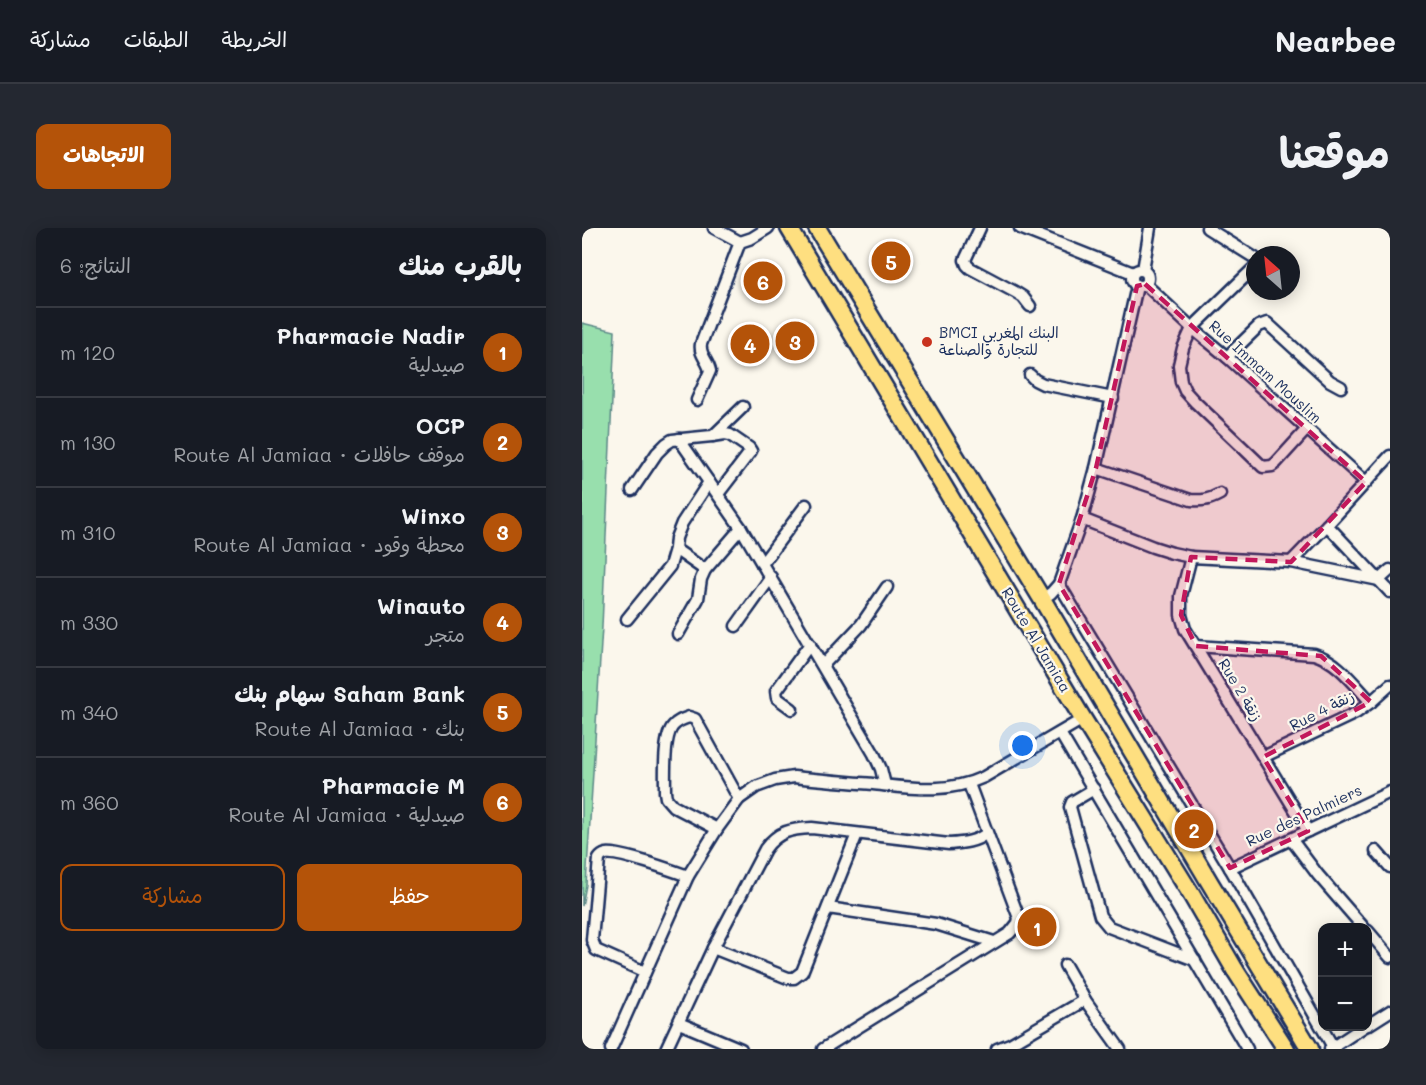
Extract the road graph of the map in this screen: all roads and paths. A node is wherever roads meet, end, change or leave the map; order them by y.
1 (714, 228) edge
2 (768, 228) edge
3 (789, 228) edge
4 (817, 228) edge
5 (980, 228) edge
6 (1020, 228) edge
7 (1150, 228) edge
8 (1207, 228) edge
9 (740, 242) junction
10 (1246, 252) edge
11 (1138, 272) junction
12 (1246, 276) edge
13 (1141, 285) junction
14 (1030, 306) dead end
15 (1192, 328) junction
16 (1227, 357) junction
17 (1030, 375) dead end
18 (1341, 387) dead end
19 (1113, 398) junction
20 (698, 400) dead end
21 (743, 407) dead end
22 (1307, 429) junction
23 (712, 436) junction
24 (678, 439) junction
25 (1390, 456) edge
26 (1096, 468) junction
27 (709, 482) junction
28 (1366, 482) junction
29 (632, 490) dead end
30 (718, 494) junction
31 (1220, 494) dead end
32 (806, 505) dead end
33 (1082, 519) junction
34 (1328, 525) junction
35 (741, 528) junction
36 (675, 549) junction
37 (1191, 556) junction
38 (1291, 562) junction
39 (762, 564) junction
40 (705, 570) junction
41 (1390, 570) edge
42 (771, 578) junction
43 (1379, 580) junction
44 (1059, 584) junction
45 (887, 587) dead end
46 (1390, 592) edge
47 (1042, 599) junction
48 (627, 619) dead end
49 (736, 626) dead end
50 (678, 634) dead end
51 (810, 644) junction
52 (1196, 646) junction
53 (823, 665) junction
54 (1390, 685) edge
55 (1371, 702) junction
56 (792, 709) dead end
57 (1083, 719) junction
58 (1060, 733) junction
59 (1263, 757) junction
60 (969, 784) junction
61 (885, 786) junction
62 (1094, 789) junction
63 (1390, 792) edge
64 (739, 798) junction
65 (717, 829) junction
66 (1308, 831) junction
67 (857, 834) junction
68 (987, 834) junction
69 (1291, 839) junction
70 (1376, 852) dead end
71 (1390, 867) edge
72 (1230, 868) junction
73 (688, 876) junction
74 (828, 908) junction
75 (1360, 923) edge
76 (1372, 936) edge
77 (994, 942) junction
78 (713, 948) junction
79 (1390, 957) edge
80 (1195, 960) junction
81 (1065, 965) dead end
82 (1235, 970) junction
83 (645, 972) junction
84 (1085, 1000) junction
85 (1390, 1011) edge
86 (1372, 1022) edge
87 (679, 1023) junction
88 (1358, 1031) edge
89 (1012, 1047) edge
90 (1333, 1048) edge
91 (611, 1049) edge
92 (666, 1049) edge
93 (741, 1049) edge
94 (823, 1049) edge
95 (997, 1049) edge
96 (1120, 1049) edge
97 (1247, 1049) edge
98 (1271, 1049) edge
99 (1286, 1049) edge
100 (1310, 1049) edge

1 - 9 street
2 - 9 street
3 - 57 main road, Route Al Jamiaa
4 - 47 main road, Route Al Jamiaa
5 - 14 street
6 - 11 street
7 - 11 street
8 - 10 street
9 - 20 street
11 - 13 street
12 - 15 street
13 - 15 street, Rue Immam Mouslim
13 - 19 street
15 - 16 street, Rue Immam Mouslim
15 - 22 street
16 - 18 street
16 - 22 street, Rue Immam Mouslim
17 - 19 street
19 - 26 street
21 - 23 street
22 - 28 street, Rue Immam Mouslim
23 - 24 street
23 - 30 street
24 - 27 street
24 - 29 street
25 - 28 street
26 - 31 street
26 - 33 street
27 - 30 street
27 - 36 street
28 - 34 street
30 - 35 street
32 - 39 street
33 - 37 street
33 - 44 street
34 - 38 street
34 - 43 street
35 - 39 street
35 - 40 street
36 - 40 street
36 - 48 street
37 - 38 street
37 - 52 street, Rue 2 زنقة
38 - 43 street
39 - 42 street
40 - 50 street
41 - 43 street
42 - 49 street
42 - 51 street
43 - 46 street
44 - 47 street
44 - 72 street
45 - 53 street
47 - 100 main road, Route Al Jamiaa
51 - 53 street
51 - 56 street
52 - 55 street
52 - 59 street, Rue 2 زنقة
53 - 61 street
54 - 55 street, Rue 4 زنقة
55 - 59 street, Rue 4 زنقة
57 - 58 street
57 - 82 main road, Route Al Jamiaa
58 - 60 street
58 - 62 street
59 - 66 street, Rue 2 زنقة
60 - 61 street
60 - 68 street
61 - 64 street
62 - 80 street
62 - 80 street
63 - 66 street, Rue des Palmiers
64 - 65 street
64 - 65 street
65 - 73 street
66 - 69 street, Rue des Palmiers
67 - 68 street
67 - 74 street
67 - 78 street
68 - 77 street
69 - 72 street, Rue des Palmiers
69 - 75 street
70 - 71 street
72 - 90 street
73 - 83 street
73 - 83 street
74 - 77 street
74 - 78 street
76 - 79 street
77 - 94 street
78 - 87 street
80 - 97 street
81 - 84 street
82 - 98 main road
82 - 99 main road, Route Al Jamiaa
83 - 91 street
84 - 89 street
84 - 96 street
85 - 86 street
87 - 92 street
87 - 93 street
88 - 90 street
89 - 95 street

